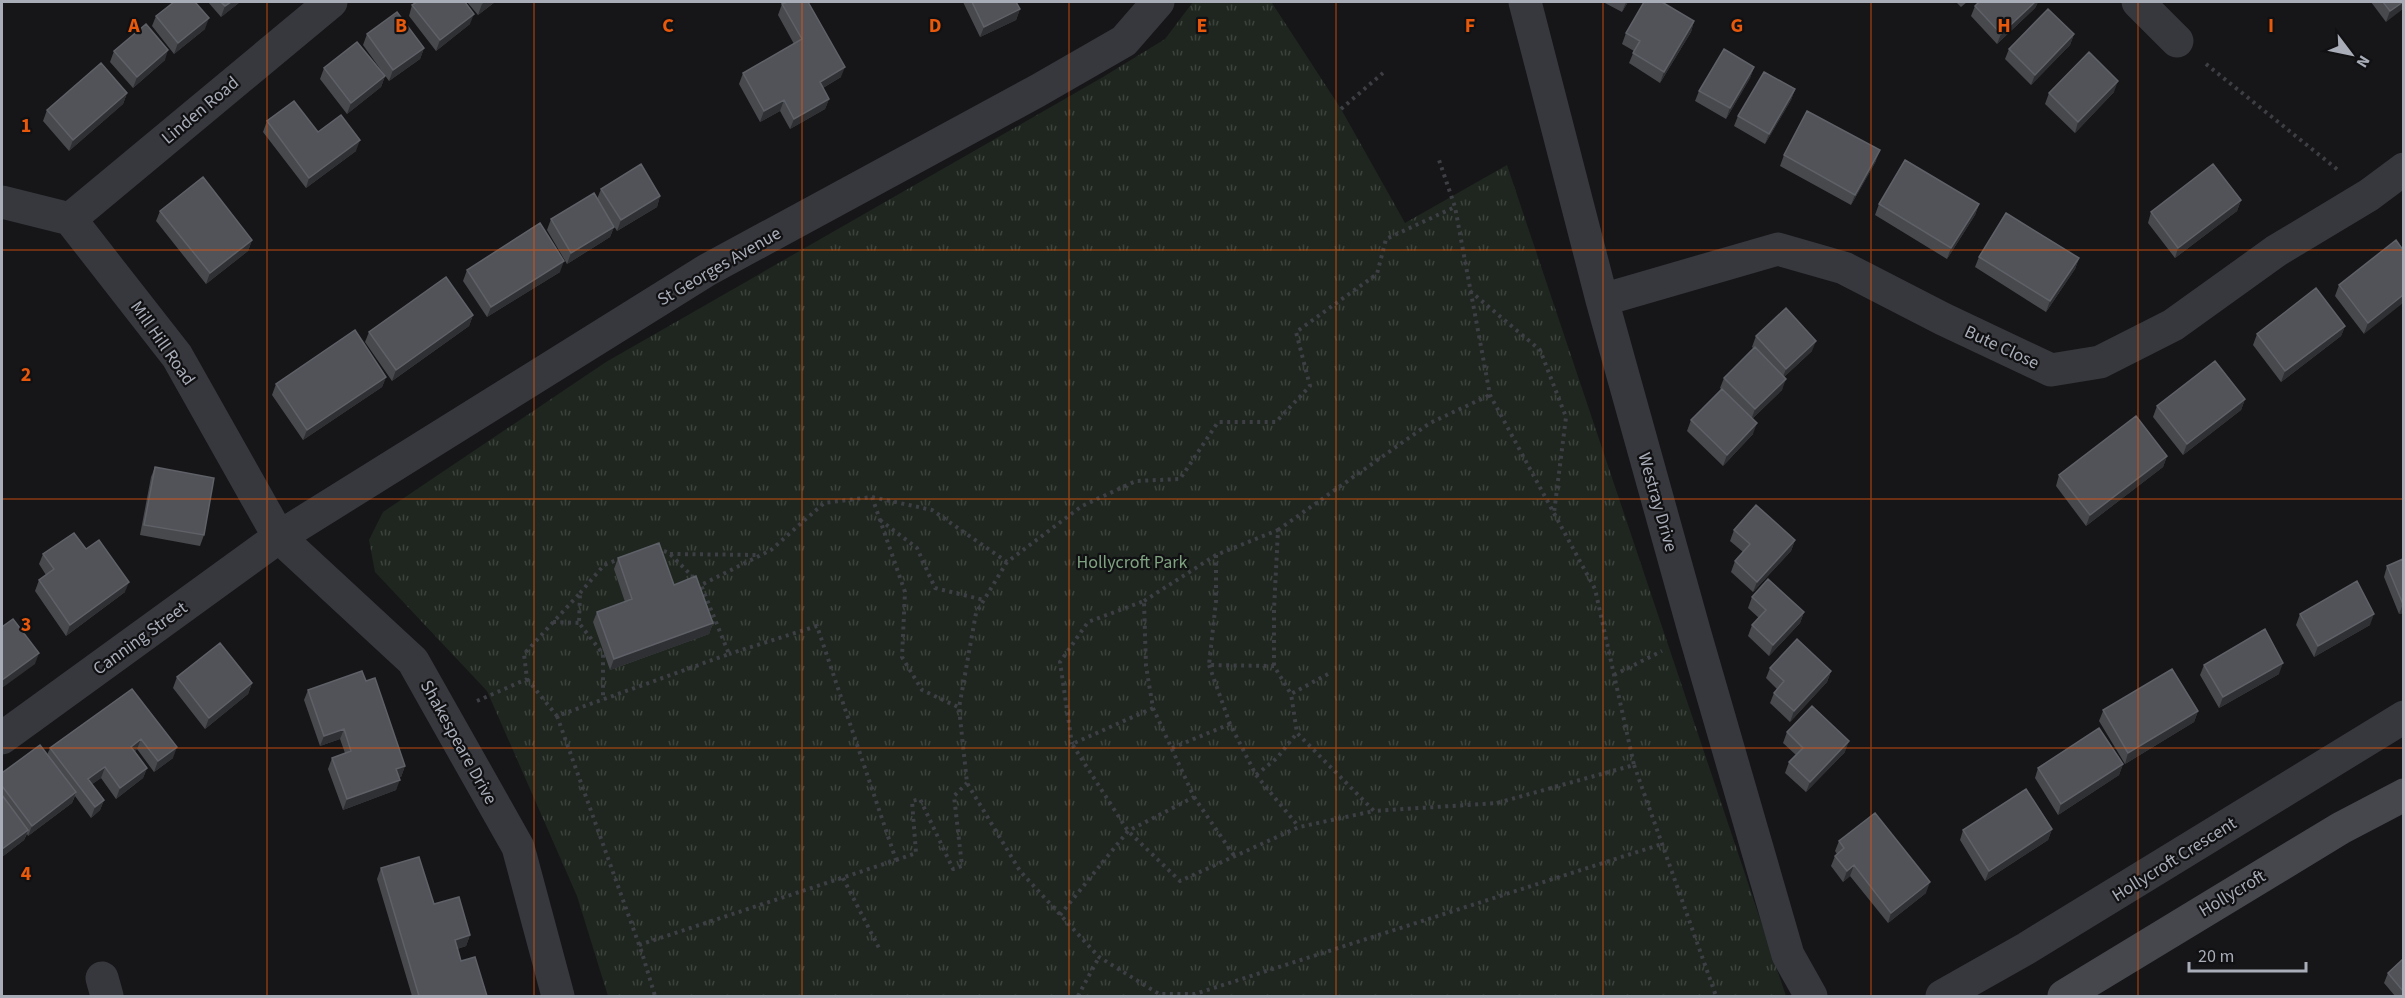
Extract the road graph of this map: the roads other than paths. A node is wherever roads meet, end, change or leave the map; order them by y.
1 (331, 2) edge
2 (1158, 2) edge
3 (1525, 2) edge
4 (2138, 2) edge
5 (2177, 41) road end
6 (2403, 169) edge
7 (2, 202) edge
8 (70, 219) junction
9 (1602, 300) junction
10 (279, 537) junction
11 (2403, 717) edge
12 (2, 738) edge
13 (2403, 795) edge
14 (558, 996) edge
15 (1810, 996) edge
16 (1942, 996) edge
17 (2064, 996) edge

1 - 8 street, Linden Road
2 - 10 street, St Georges Avenue
3 - 9 street, Westray Drive
4 - 5 street
6 - 9 street, Bute Close
7 - 8 street
8 - 10 street, Mill Hill Road
9 - 15 street, Westray Drive
10 - 12 street, Canning Street
10 - 14 street, Shakespeare Drive
11 - 16 street, Hollycroft Crescent
13 - 17 street, Hollycroft

